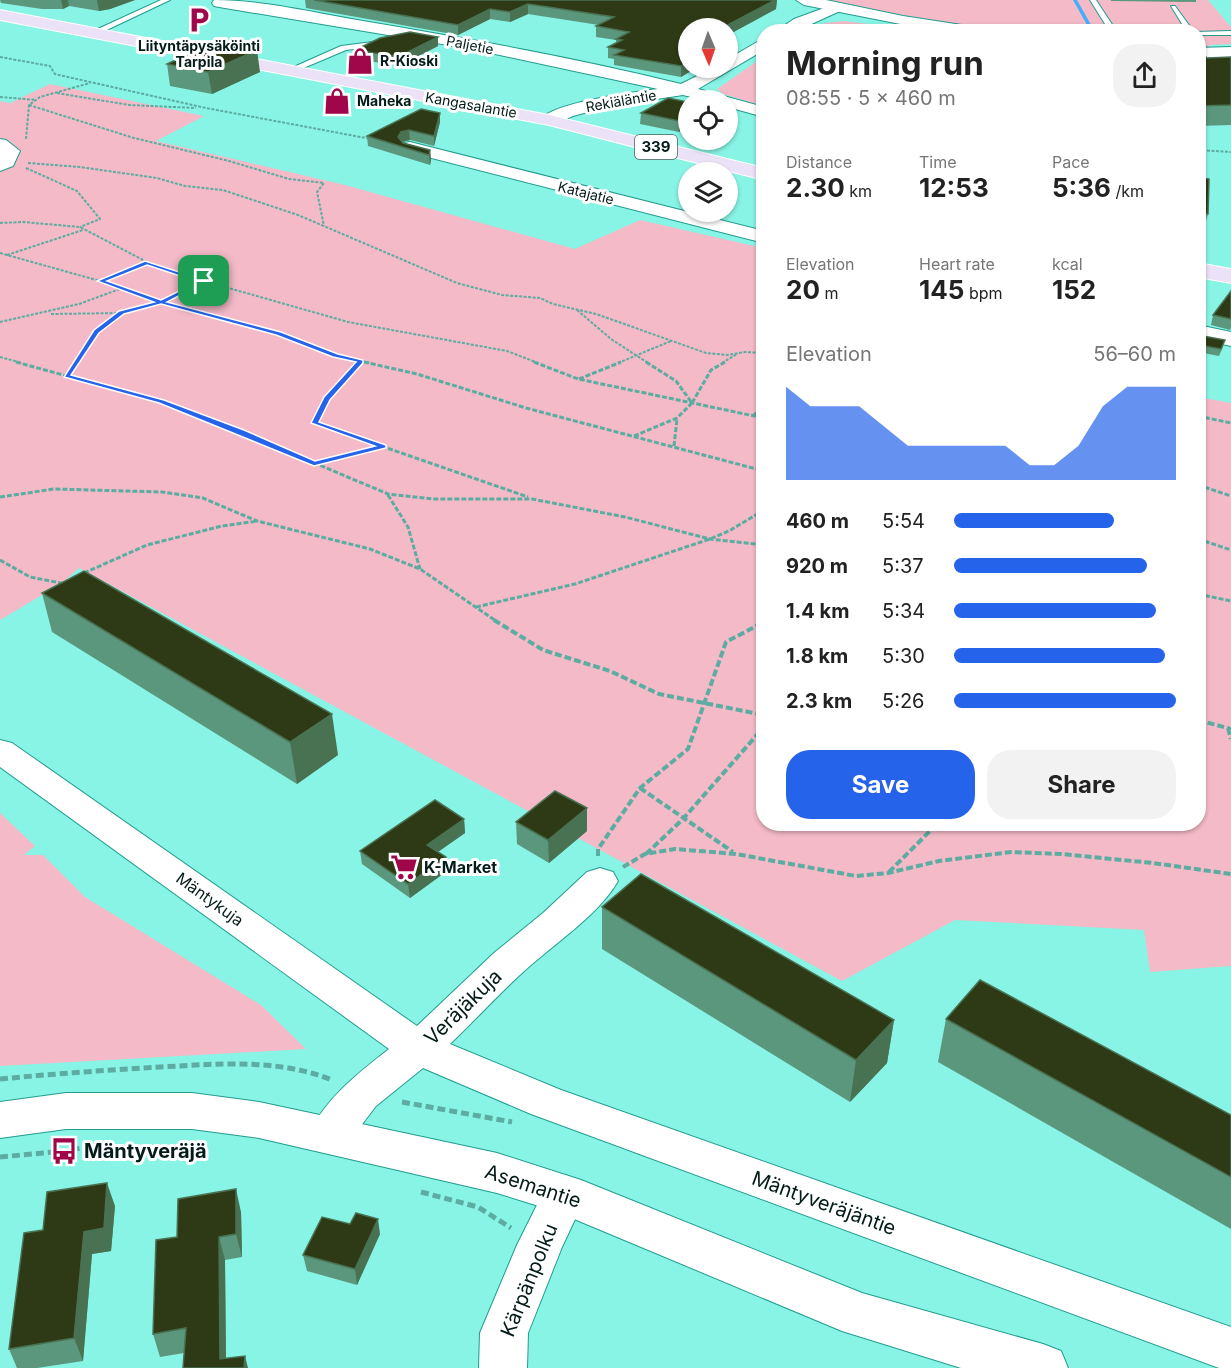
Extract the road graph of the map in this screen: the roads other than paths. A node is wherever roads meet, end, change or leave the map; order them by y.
1 (167, 0) edge
2 (804, 0) edge
3 (1093, 0) edge
4 (219, 3) dead end
5 (836, 8) junction
6 (1173, 8) dead end
7 (0, 15) edge
8 (796, 24) edge
9 (929, 24) edge
10 (1109, 24) edge
11 (1185, 24) edge
12 (93, 33) junction
13 (1206, 33) edge
14 (1231, 33) edge
15 (416, 35) junction
16 (756, 49) edge
17 (1206, 50) edge
18 (1231, 52) edge
19 (1206, 58) edge
20 (738, 60) edge
21 (1215, 69) edge
22 (291, 70) junction
23 (705, 78) edge
24 (683, 90) joint
25 (678, 91) edge
26 (738, 105) edge
27 (756, 110) edge
28 (549, 120) junction
29 (0, 144) edge
30 (410, 147) edge
31 (3, 163) edge
32 (756, 172) edge
33 (756, 235) edge
34 (1206, 271) edge
35 (1231, 276) edge
36 (1206, 334) edge
37 (1231, 339) edge
38 (0, 751) edge
39 (600, 881) road end
40 (419, 1049) junction
41 (0, 1120) edge
42 (329, 1135) junction
43 (565, 1194) junction
44 (1231, 1350) edge
45 (503, 1368) edge
46 (1043, 1368) edge

1 - 12 lane
2 - 5 main road
3 - 10 lane
4 - 15 street, Paljetie
5 - 8 street
5 - 9 main road
6 - 11 lane
7 - 12 main road, Kangasalantie / 339
12 - 22 main road, Kangasalantie / 339
13 - 14 lane
15 - 22 lane
15 - 24 street, Paljetie
16 - 20 street, Rekiäläntie
17 - 18 main road
19 - 21 lane
22 - 28 main road, Kangasalantie / 339
23 - 24 street, Rekiäläntie
25 - 28 street, Rekiäläntie
26 - 27 street
28 - 32 main road, Kangasalantie / 339
29 - 31 street
30 - 33 street, Katajatie
34 - 35 main road
36 - 37 street
38 - 40 street, Mäntykuja
39 - 40 street, Veräjäkuja
40 - 42 street, Veräjäkuja
40 - 44 street, Mäntyveräjäntie
41 - 42 main road, Asemantie
42 - 43 main road, Asemantie
43 - 45 street, Kärpänpolku
43 - 46 main road, Asemantie

